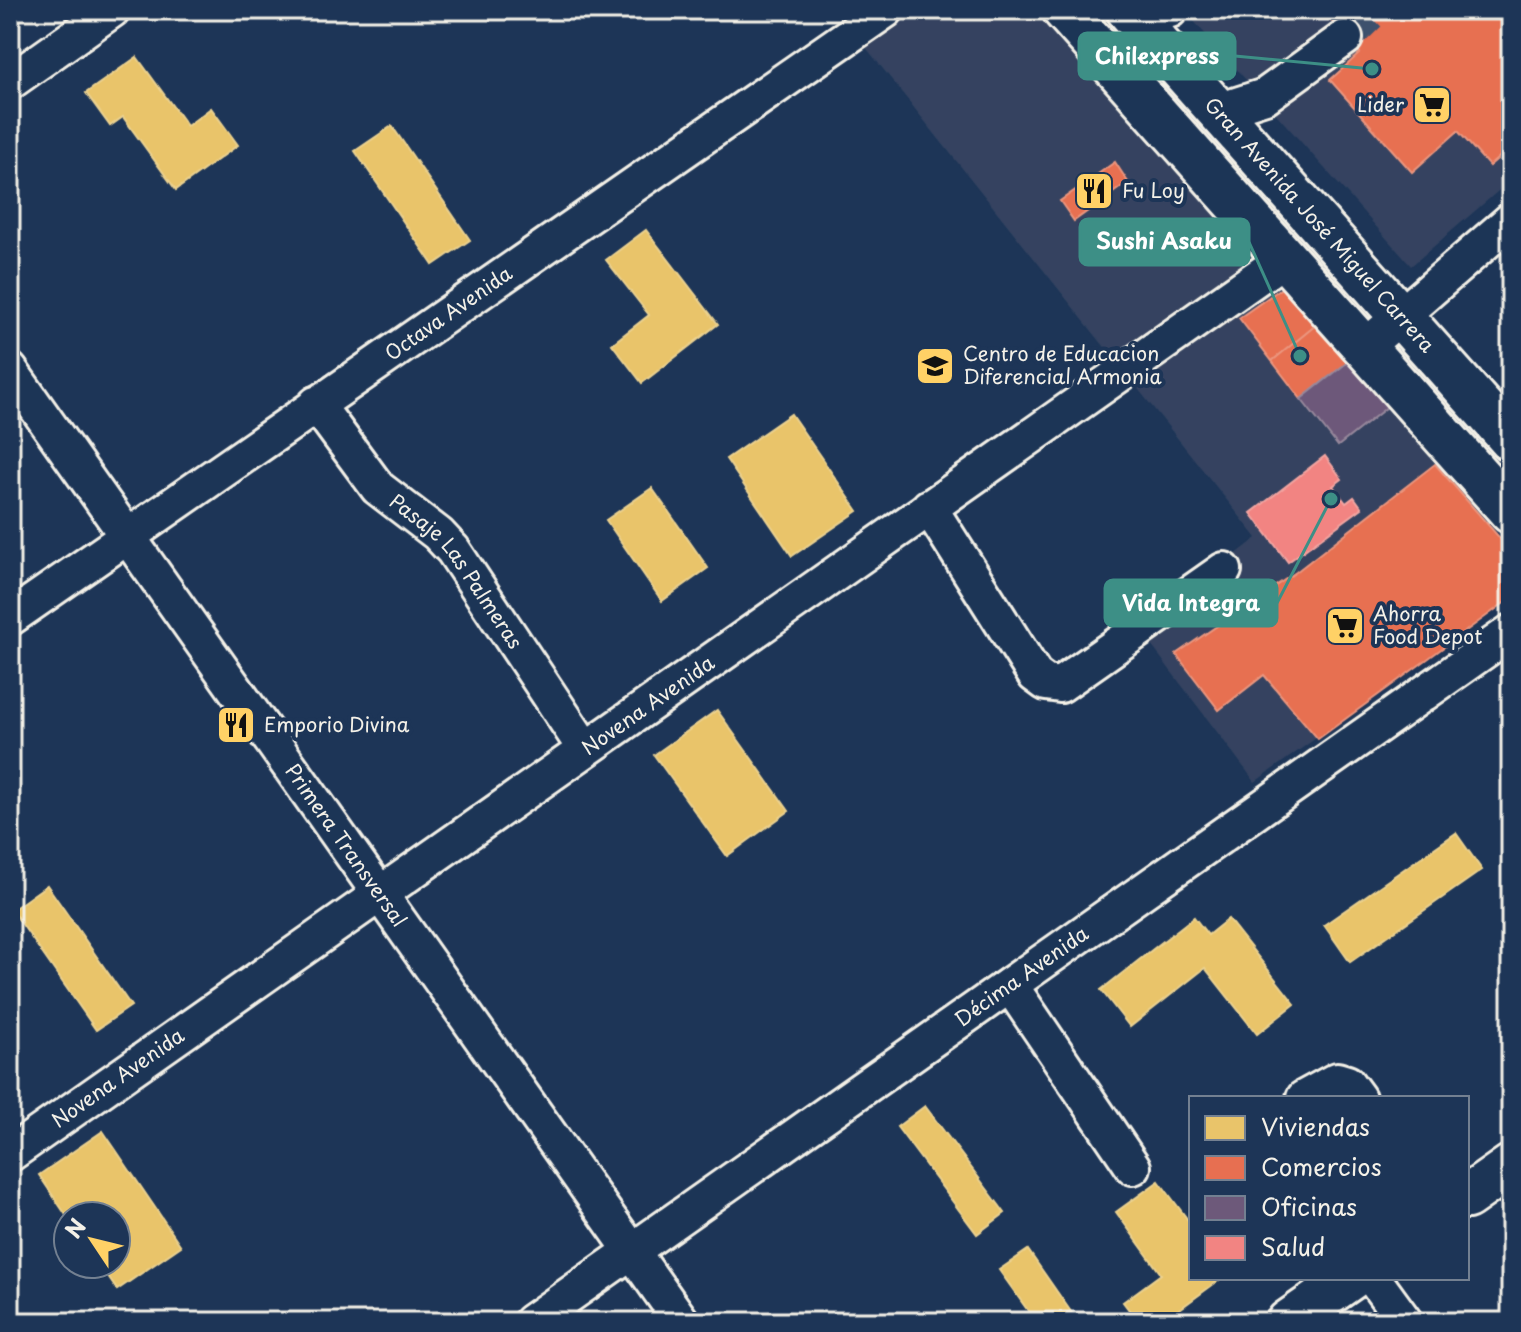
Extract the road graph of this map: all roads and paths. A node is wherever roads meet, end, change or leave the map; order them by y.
1 (112, 10) edge
2 (886, 10) edge
3 (1064, 10) edge
4 (1145, 13) edge
5 (1345, 38) tunnel mouth
6 (10, 82) edge
7 (1218, 111) junction
8 (1511, 220) edge
9 (1285, 258) junction
10 (1402, 316) junction
11 (1365, 347) junction
12 (10, 370) edge
13 (316, 404) junction
14 (1511, 440) edge
15 (929, 507) junction
16 (1511, 512) edge
17 (126, 535) junction
18 (1224, 570) dead end
19 (10, 618) edge
20 (1511, 632) edge
21 (585, 749) junction
22 (379, 893) junction
23 (1010, 985) junction
24 (1308, 1096) edge
25 (1357, 1096) edge
26 (10, 1154) edge
27 (1511, 1166) edge
28 (1133, 1167) dead end
29 (1469, 1196) edge
30 (632, 1251) junction
31 (1348, 1280) edge
32 (1374, 1280) edge
33 (531, 1322) edge
34 (682, 1322) edge
35 (1288, 1322) edge
36 (1405, 1322) edge

1 - 6 street
2 - 13 street, Octava Avenida
3 - 9 main road
4 - 7 main road, Gran Avenida José Miguel Carrera
5 - 7 street
7 - 10 main road, Gran Avenida José Miguel Carrera
8 - 10 street
9 - 11 main road
9 - 15 street, Novena Avenida
10 - 11 street
10 - 14 main road, Gran Avenida José Miguel Carrera
11 - 16 main road
12 - 17 street, Primera Transversal
13 - 17 street, Octava Avenida
13 - 21 street, Pasaje Las Palmeras
15 - 18 street
15 - 21 street, Novena Avenida
17 - 19 street, Octava Avenida
17 - 22 street, Primera Transversal
20 - 23 street, Décima Avenida
21 - 22 street, Novena Avenida
22 - 26 street, Novena Avenida
22 - 30 street, Primera Transversal
23 - 28 street
23 - 30 street, Décima Avenida
24 - 25 street
27 - 29 main road
30 - 33 street, Décima Avenida
30 - 34 street, Primera Transversal
31 - 35 main road
32 - 36 street

